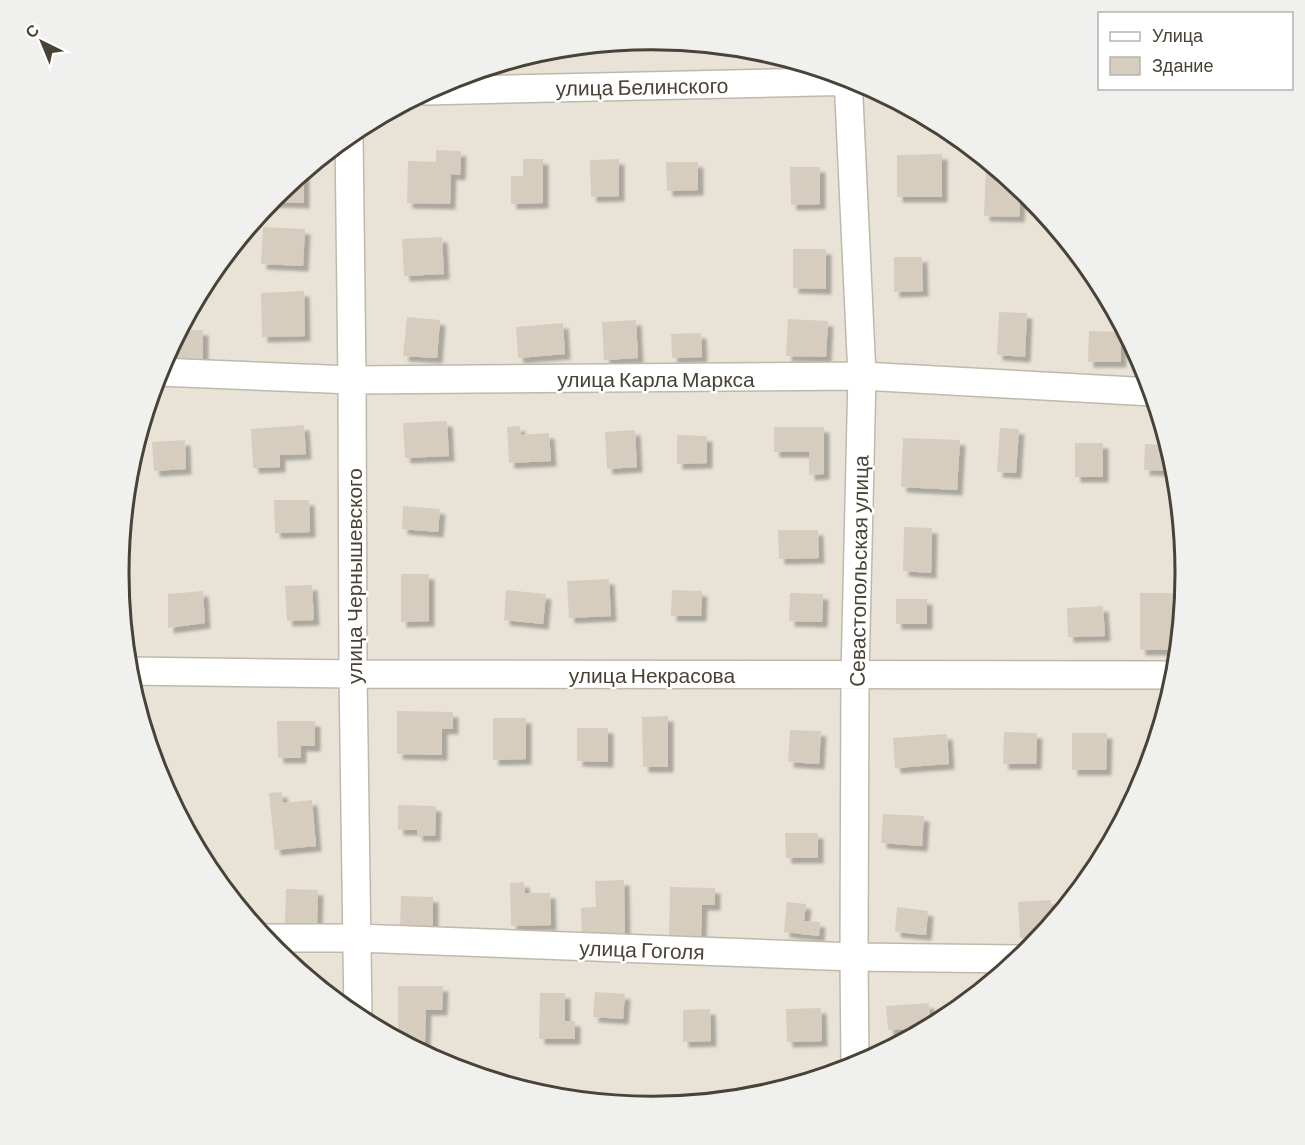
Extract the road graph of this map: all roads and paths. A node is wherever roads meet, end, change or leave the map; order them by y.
1 (828, 80) edge
2 (851, 88) edge
3 (447, 91) edge
4 (349, 147) edge
5 (169, 372) edge
6 (862, 376) junction
7 (352, 380) junction
8 (1143, 392) edge
9 (139, 671) edge
10 (353, 674) junction
11 (855, 675) junction
12 (1165, 675) edge
13 (279, 938) edge
14 (357, 938) junction
15 (854, 957) junction
16 (1004, 959) edge
17 (358, 1004) edge
18 (855, 1055) edge

1 - 3 street, улица Белинского
2 - 6 street, Севастопольская улица
4 - 7 street, улица Чернышевского
5 - 7 street, улица Карла Маркса
6 - 7 street, улица Карла Маркса
6 - 8 street, улица Карла Маркса
6 - 11 street, Севастопольская улица
7 - 10 street, улица Чернышевского
9 - 10 street, улица Некрасова
10 - 11 street, улица Некрасова
10 - 14 street, улица Чернышевского
11 - 12 street, улица Некрасова
11 - 15 street, Севастопольская улица
13 - 14 street, улица Гоголя
14 - 15 street, улица Гоголя
14 - 17 street, улица Чернышевского
15 - 16 street, улица Гоголя
15 - 18 street, Севастопольская улица

